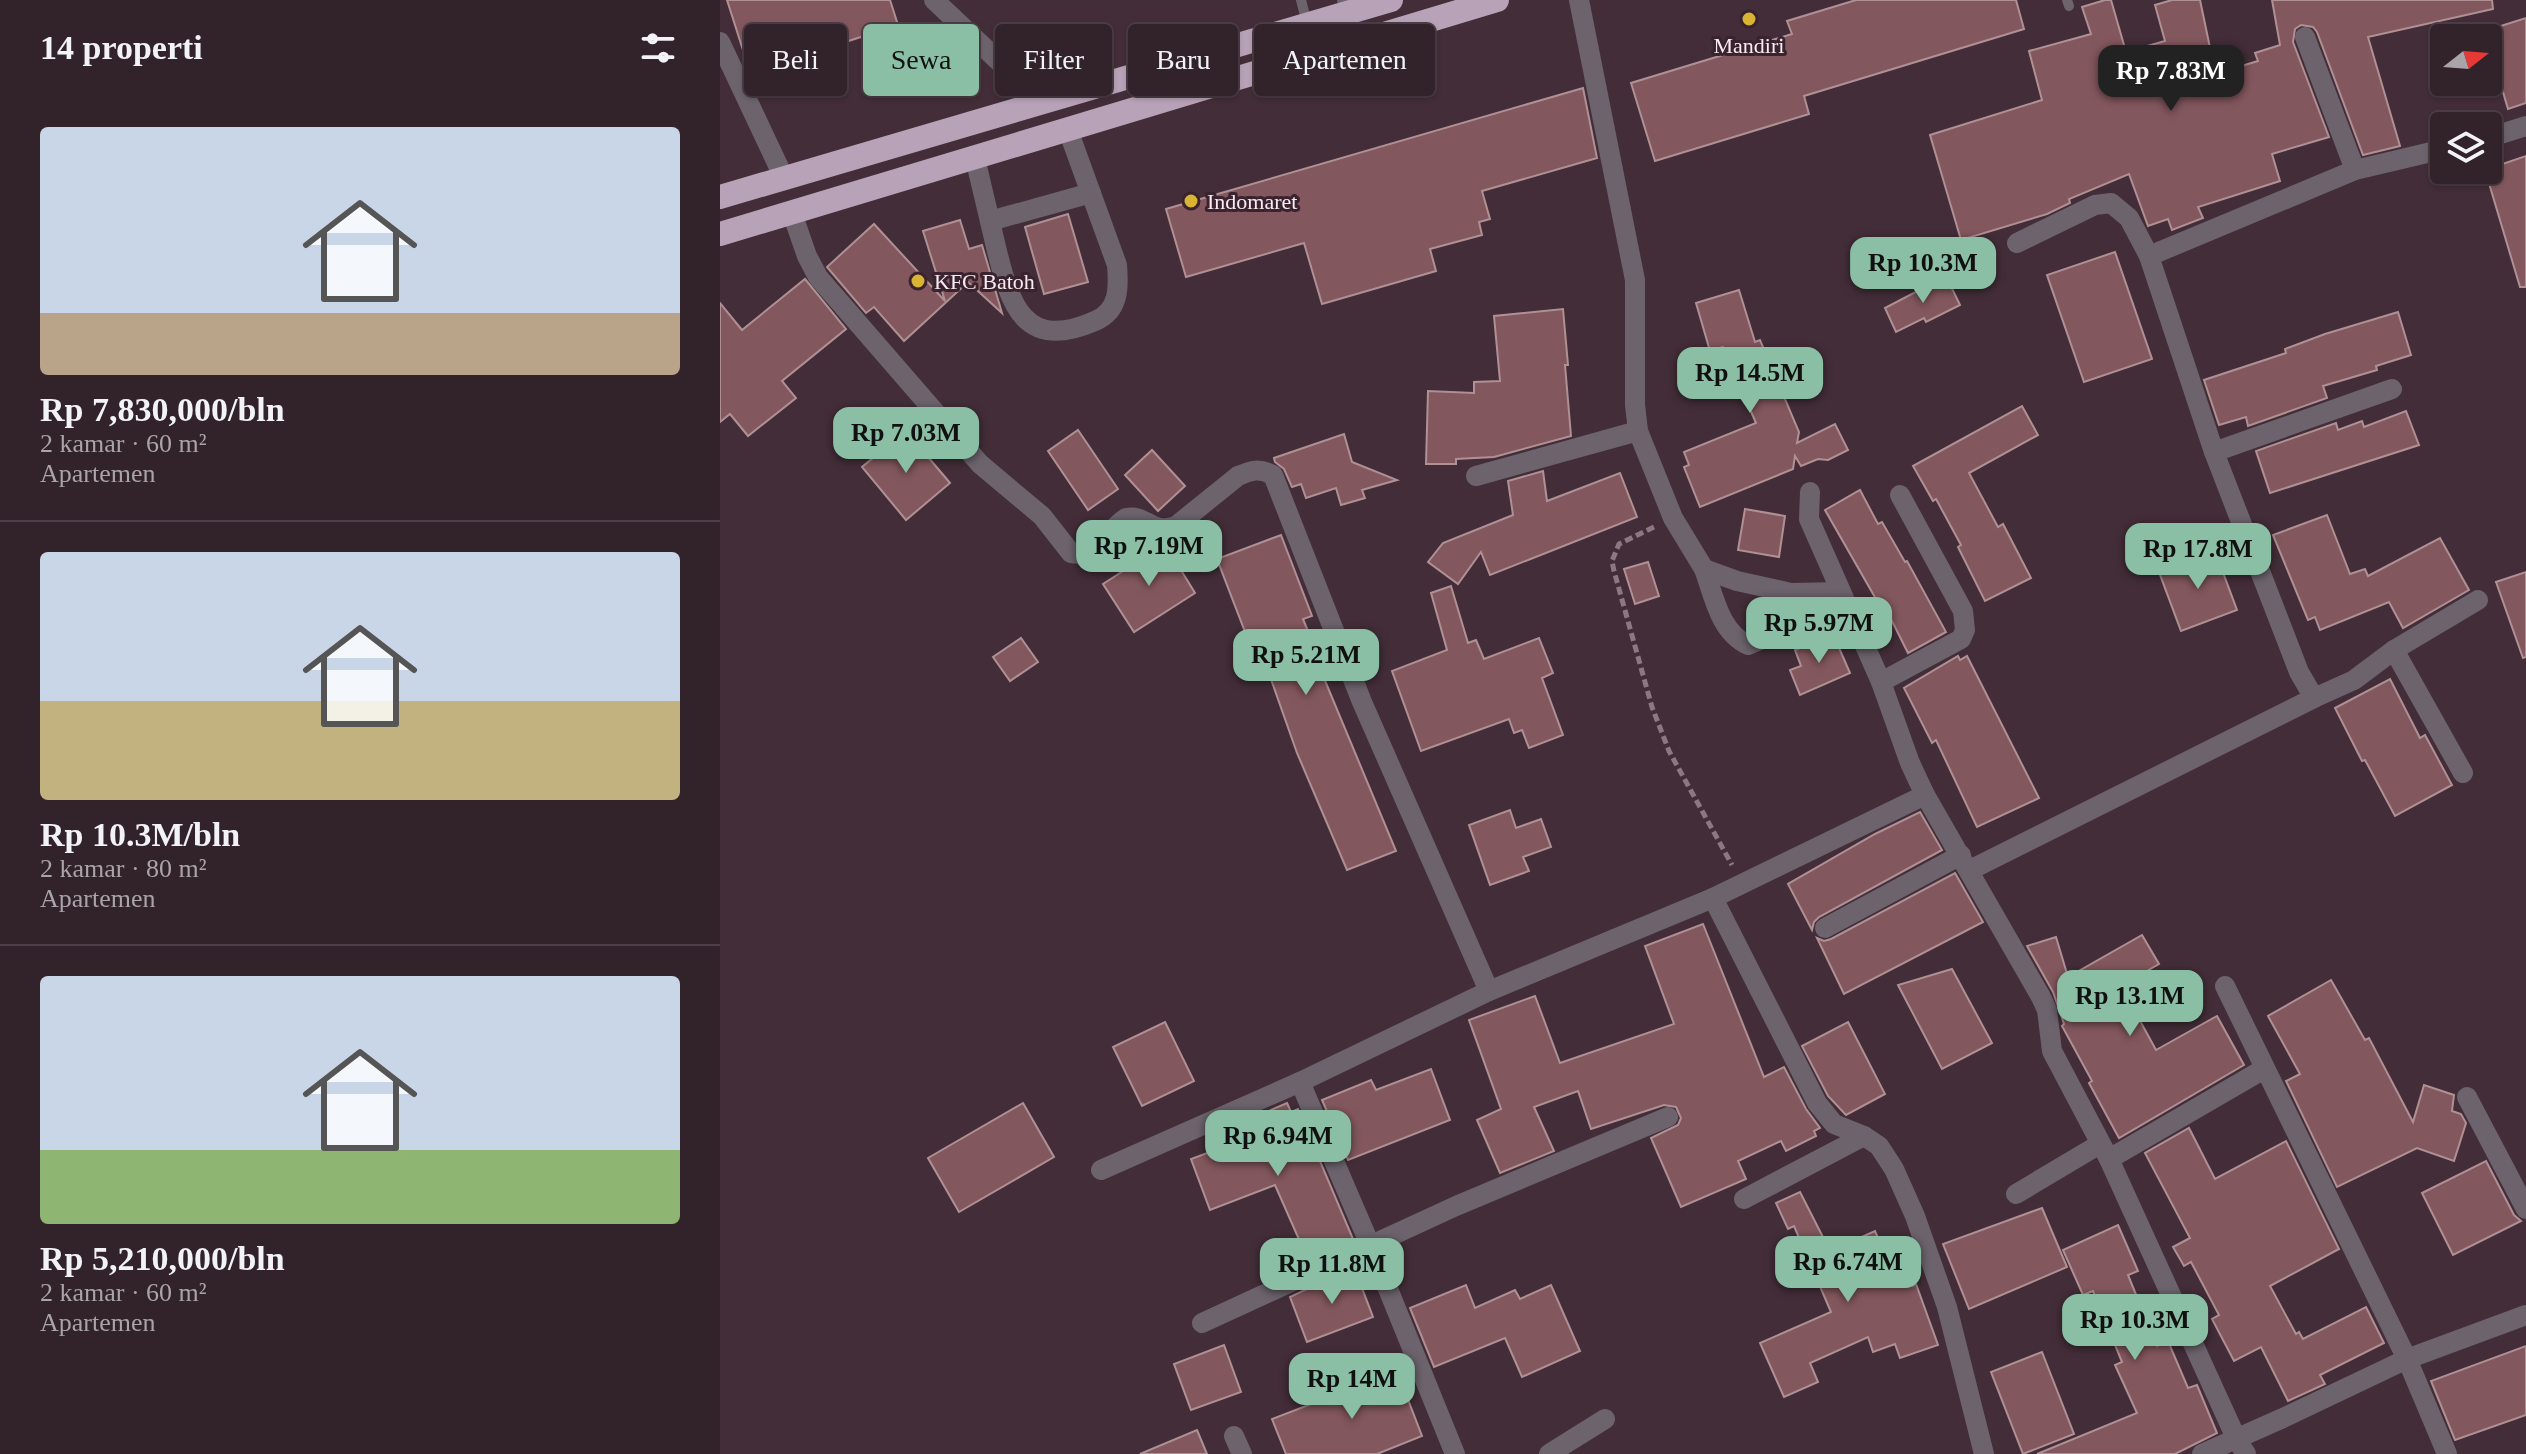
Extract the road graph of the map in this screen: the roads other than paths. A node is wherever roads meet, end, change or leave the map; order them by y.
1 (934, 0) edge
2 (1301, 0) edge
3 (1391, 0) edge
4 (1579, 0) edge
5 (1491, 1) edge
6 (1455, 6) edge
7 (1345, 7) edge
8 (1307, 24) edge
9 (1311, 24) edge
10 (1406, 24) edge
11 (2305, 37) dead end
12 (1254, 41) edge
13 (720, 42) edge
14 (1254, 74) edge
15 (1043, 103) junction
16 (2526, 126) edge
17 (1068, 130) junction
18 (2502, 134) edge
19 (2430, 152) edge
20 (975, 158) junction
21 (2355, 170) junction
22 (784, 178) junction
23 (1091, 193) junction
24 (720, 197) edge
25 (792, 213) junction
26 (990, 221) junction
27 (720, 234) edge
28 (2017, 243) dead end
29 (2149, 256) junction
30 (2392, 389) dead end
31 (1638, 431) junction
32 (2214, 452) junction
33 (1476, 476) dead end
34 (1810, 492) dead end
35 (1900, 495) dead end
36 (1704, 569) junction
37 (1844, 597) junction
38 (2478, 600) dead end
39 (2394, 650) junction
40 (1881, 682) junction
41 (2314, 698) junction
42 (2463, 773) dead end
43 (1925, 795) junction
44 (1966, 862) junction
45 (1713, 898) junction
46 (1825, 928) dead end
47 (2225, 986) dead end
48 (1489, 991) junction
49 (2264, 1069) junction
50 (1300, 1082) junction
51 (2467, 1097) dead end
52 (1668, 1117) dead end
53 (1864, 1136) junction
54 (2104, 1152) junction
55 (1101, 1170) dead end
56 (2016, 1194) dead end
57 (1744, 1199) dead end
58 (2526, 1209) edge
59 (1371, 1247) junction
60 (2526, 1315) edge
61 (1202, 1323) dead end
62 (2407, 1359) junction
63 (1605, 1419) dead end
64 (2242, 1447) edge
65 (1455, 1454) edge
66 (1549, 1454) edge
67 (1984, 1454) edge
68 (2202, 1454) edge
69 (2447, 1454) edge

1 - 15 street
2 - 8 lane
3 - 7 highway
4 - 31 street
5 - 6 highway
6 - 10 highway
7 - 9 highway
11 - 21 street
12 - 15 highway
13 - 22 street
14 - 17 highway
15 - 22 highway
16 - 18 street
17 - 20 highway
17 - 23 street
19 - 21 street
20 - 25 highway
20 - 26 street
21 - 29 street
22 - 24 highway
23 - 26 street
23 - 26 street
25 - 27 highway
25 - 48 street
28 - 29 street
29 - 32 street
30 - 32 street
31 - 33 street
31 - 36 street
32 - 41 street
34 - 37 street
35 - 40 street
36 - 37 street
36 - 37 street
37 - 40 street
38 - 39 street
39 - 41 street
39 - 42 street
40 - 43 street
41 - 44 street
43 - 44 street
43 - 45 street
44 - 46 street
44 - 54 street
45 - 48 street
45 - 53 street
47 - 49 street
48 - 50 street
49 - 54 street
49 - 62 street
50 - 55 street
50 - 59 street
51 - 58 street
52 - 59 street
53 - 57 street
53 - 67 street
54 - 56 street
54 - 64 street
59 - 61 street
59 - 65 street
60 - 62 street
62 - 64 street
62 - 69 street
63 - 66 street
64 - 68 street

